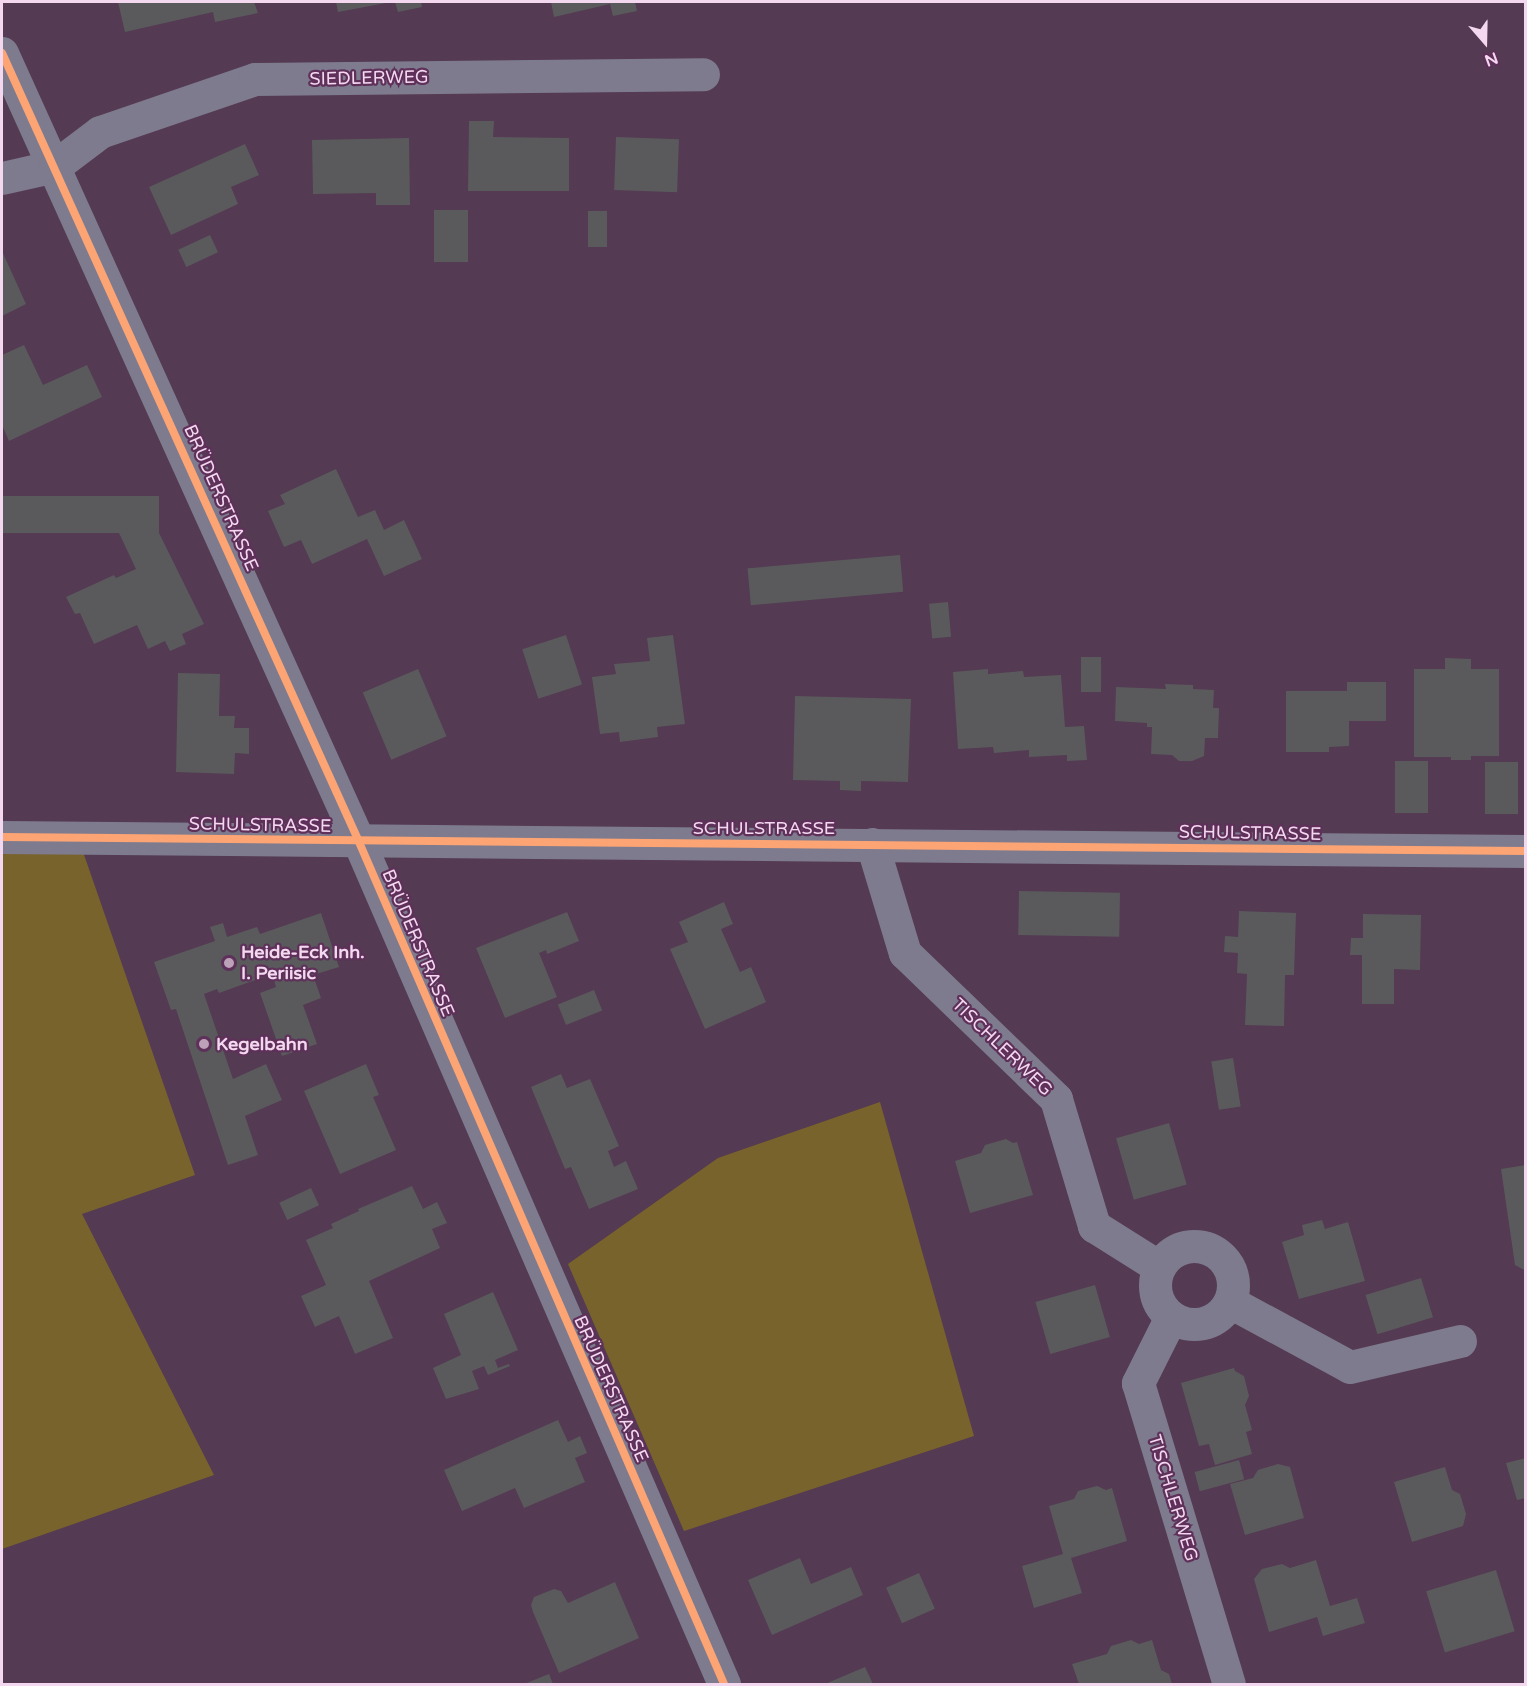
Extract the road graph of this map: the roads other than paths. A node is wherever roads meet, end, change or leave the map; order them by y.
1 (2, 53) edge
2 (703, 74) dead end
3 (55, 166) junction
4 (2, 178) edge
5 (2, 837) edge
6 (358, 842) junction
7 (872, 844) junction
8 (1526, 852) edge
9 (1159, 1267) junction
10 (1230, 1302) junction
11 (1171, 1317) junction
12 (1460, 1341) dead end
13 (724, 1684) edge
14 (1229, 1684) edge

1 - 3 street, BRÜDERSTRASSE
2 - 3 street, SIEDLERWEG
3 - 4 street
3 - 6 street, BRÜDERSTRASSE
5 - 6 street, SCHULSTRASSE
6 - 7 street, SCHULSTRASSE
6 - 13 street, BRÜDERSTRASSE
7 - 8 street, SCHULSTRASSE
7 - 9 street, TISCHLERWEG
9 - 10 street
9 - 11 street
10 - 11 street
10 - 12 street
11 - 14 street, TISCHLERWEG

